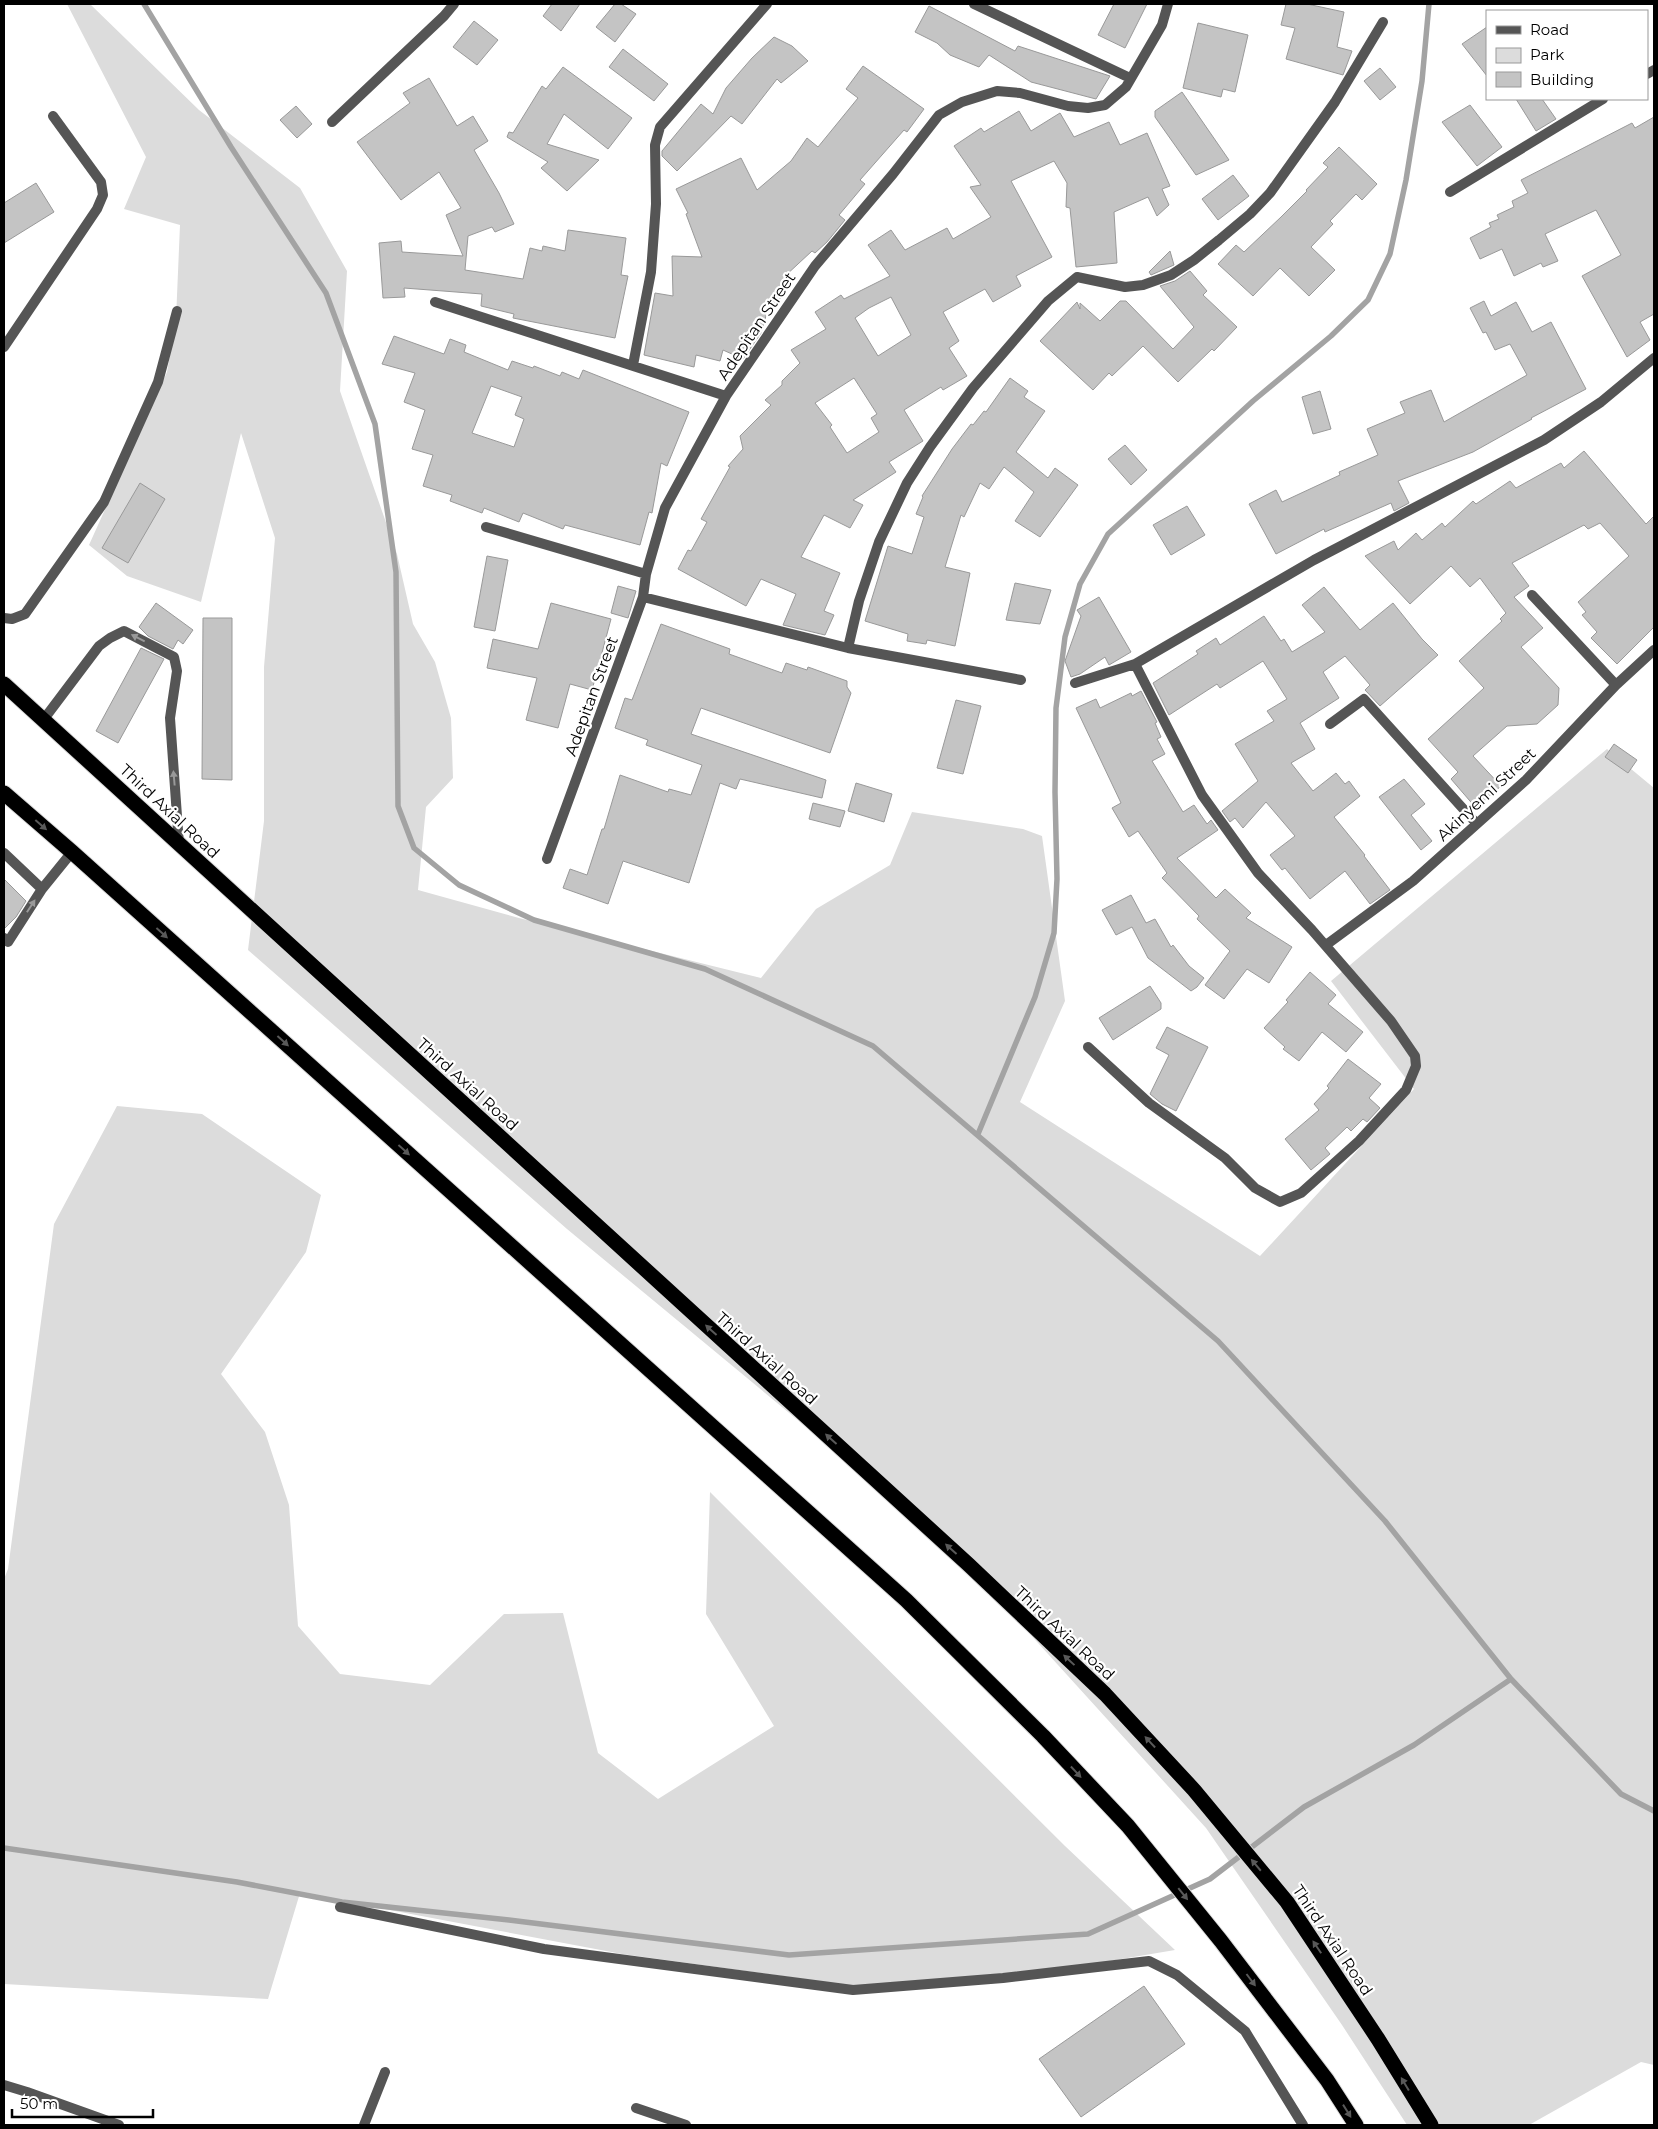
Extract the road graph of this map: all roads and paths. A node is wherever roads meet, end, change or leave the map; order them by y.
1 (454, 4) edge
2 (767, 4) edge
3 (974, 4) edge
4 (1168, 4) edge
5 (1383, 22) dead end
6 (1130, 78) junction
7 (1601, 100) edge
8 (53, 116) dead end
9 (332, 122) dead end
10 (1450, 192) dead end
11 (434, 302) dead end
12 (176, 311) dead end
13 (4, 347) edge
14 (1654, 358) edge
15 (633, 365) junction
16 (726, 396) junction
17 (486, 527) dead end
18 (646, 574) junction
19 (1532, 595) dead end
20 (643, 597) junction
21 (4, 618) edge
22 (848, 648) junction
23 (1654, 650) edge
24 (1135, 664) junction
25 (1021, 680) dead end
26 (1075, 683) dead end
27 (4, 684) edge
28 (1616, 685) junction
29 (44, 719) junction
30 (1330, 724) dead end
31 (4, 793) edge
32 (1476, 823) junction
33 (179, 844) junction
34 (72, 852) junction
35 (4, 853) edge
36 (548, 859) dead end
37 (42, 888) junction
38 (4, 938) edge
39 (1326, 945) junction
40 (1088, 1047) dead end
41 (340, 1907) dead end
42 (385, 2072) dead end
43 (4, 2085) edge
44 (636, 2108) dead end
45 (119, 2125) edge
46 (364, 2125) edge
47 (686, 2125) edge
48 (1303, 2125) edge
49 (1356, 2125) edge
50 (1431, 2125) edge

1 - 9 street
2 - 15 street
3 - 6 street
4 - 6 street, Adepitan Street
5 - 22 street
6 - 16 street, Adepitan Street
7 - 10 street
8 - 13 street
11 - 15 street
12 - 21 street
14 - 24 street
15 - 16 street
16 - 18 street, Adepitan Street
17 - 18 street
18 - 20 street, Adepitan Street
19 - 28 street
20 - 22 street
20 - 36 street, Adepitan Street
22 - 25 street
23 - 28 street, Akinyemi Street
24 - 26 street
24 - 39 street
27 - 29 highway, Third Axial Road
28 - 32 street, Akinyemi Street
29 - 33 highway, Third Axial Road
33 -> 29 street
30 - 32 street
31 -> 34 highway
32 - 39 street, Akinyemi Street
50 -> 33 highway, Third Axial Road
34 - 37 street
34 -> 49 highway
35 - 37 street
38 -> 37 street
39 - 40 street
41 - 48 street
42 - 46 street
43 - 45 street
44 - 47 street

